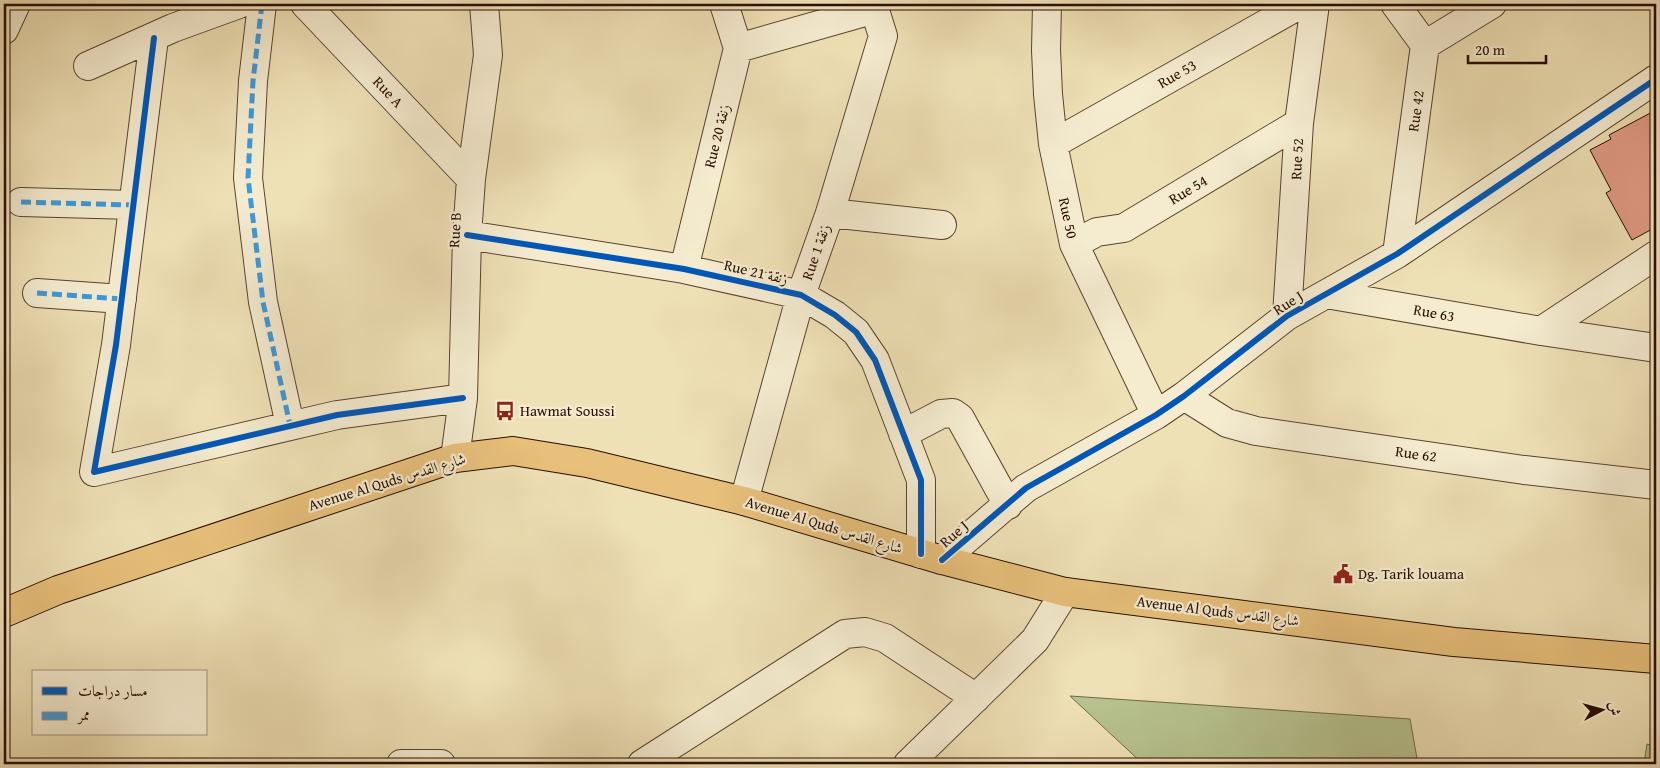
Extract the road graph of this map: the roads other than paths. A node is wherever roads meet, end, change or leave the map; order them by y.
1 (16, 4) edge
2 (239, 4) edge
3 (262, 4) edge
4 (306, 4) edge
5 (484, 4) edge
6 (724, 4) edge
7 (1047, 4) edge
8 (1302, 4) edge
9 (1315, 4) edge
10 (1395, 4) edge
11 (1492, 4) edge
12 (881, 5) edge
13 (4, 30) edge
14 (154, 38) junction
15 (1425, 46) junction
16 (738, 48) junction
17 (88, 66) dead end
18 (1656, 79) edge
19 (1299, 123) junction
20 (1053, 144) junction
21 (471, 179) junction
22 (21, 202) dead end
23 (133, 205) junction
24 (830, 213) junction
25 (942, 225) dead end
26 (466, 235) junction
27 (1074, 244) junction
28 (1397, 254) junction
29 (1656, 255) edge
30 (684, 269) junction
31 (37, 293) dead end
32 (1326, 294) junction
33 (801, 295) junction
34 (122, 299) junction
35 (1287, 316) junction
36 (1541, 331) junction
37 (1656, 348) edge
38 (1184, 396) junction
39 (463, 398) junction
40 (1156, 415) junction
41 (290, 425) junction
42 (903, 434) junction
43 (455, 458) junction
44 (1656, 485) edge
45 (744, 501) junction
46 (1008, 504) junction
47 (932, 557) junction
48 (1065, 592) junction
49 (40, 598) junction
50 (4, 602) edge
51 (4, 614) edge
52 (1656, 659) edge
53 (976, 698) junction
54 (402, 764) edge
55 (441, 764) edge
56 (642, 764) edge
57 (908, 764) edge

1 - 13 street
2 - 14 street
3 - 41 street
4 - 21 street, Rue A
5 - 21 street, Rue B
6 - 16 street
7 - 20 street, Rue 50
8 - 20 street, Rue 53
9 - 19 street, Rue 52
10 - 15 street
11 - 15 street
12 - 16 street
12 - 24 street, Rue 1 زنقة
14 - 17 street
14 - 23 street
15 - 28 street, Rue 42
16 - 30 street, Rue 20 زنقة
18 - 28 street, Rue J
19 - 27 street, Rue 54
19 - 35 street, Rue 52
20 - 27 street, Rue 50
21 - 26 street, Rue B
22 - 23 street
23 - 34 street
24 - 25 street
24 - 33 street, Rue 1 زنقة
26 - 30 street, Rue 21 زنقة
26 - 39 street, Rue B
27 - 40 street, Rue 50
28 - 32 street, Rue J
29 - 36 street
30 - 33 street, Rue 21 زنقة
31 - 34 street
32 - 35 street, Rue J
32 - 36 street, Rue 63
33 - 42 street, Rue 21 زنقة
33 - 45 street, Rue 1 زنقة
34 - 41 street
35 - 38 street, Rue J
36 - 37 street, Rue 63
38 - 40 street, Rue J
38 - 44 street, Rue 62
39 - 41 street
39 - 43 street, Rue B
40 - 46 street, Rue J
42 - 46 street
42 - 47 street, Rue 21 زنقة
43 - 45 main road, Avenue Al Quds شارع القدس
43 - 49 main road, Avenue Al Quds شارع القدس
45 - 47 main road, Avenue Al Quds شارع القدس
46 - 47 street, Rue J
47 - 48 main road, Avenue Al Quds شارع القدس
48 - 52 main road, Avenue Al Quds شارع القدس
48 - 53 street
49 - 50 main road, Avenue Al Quds شارع القدس
49 - 51 main road, Avenue Al Quds شارع القدس
53 - 56 street
53 - 57 street
54 - 55 street

